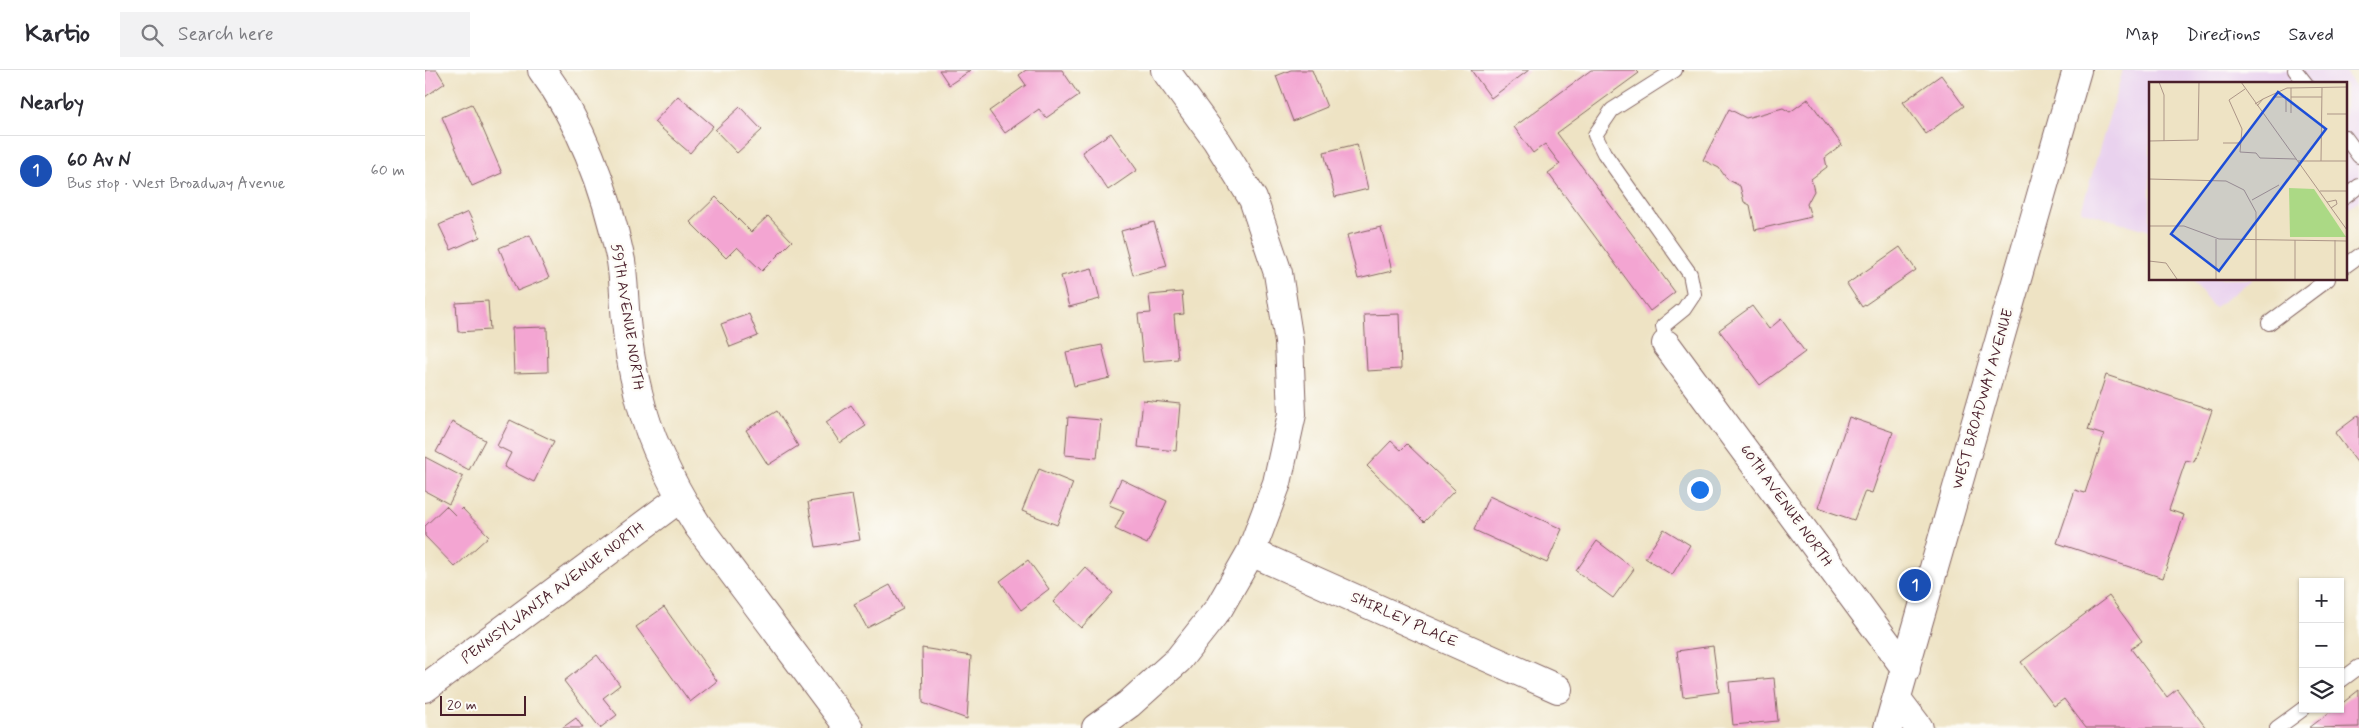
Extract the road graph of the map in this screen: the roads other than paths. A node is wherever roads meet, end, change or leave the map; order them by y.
1 (542, 70) edge
2 (1165, 70) edge
3 (2077, 70) edge
4 (2295, 70) edge
5 (1667, 72) edge
6 (2304, 82) edge
7 (2347, 140) edge
8 (2359, 156) edge
9 (2359, 186) edge
10 (2347, 195) edge
11 (2359, 256) edge
12 (2347, 265) edge
13 (2327, 280) edge
14 (2269, 323) dead end
15 (1666, 344) joint
16 (680, 498) junction
17 (1251, 552) junction
18 (1906, 668) junction
19 (2359, 668) edge
20 (2344, 678) edge
21 (425, 688) edge
22 (1558, 689) dead end
23 (1897, 699) junction
24 (2299, 712) edge
25 (849, 728) edge
26 (1096, 728) edge
27 (1888, 728) edge
28 (1919, 728) edge
29 (2277, 728) edge

1 - 16 street, 59TH AVENUE NORTH
2 - 17 street
3 - 18 street, WEST BROADWAY AVENUE
4 - 6 lane
5 - 15 lane
7 - 8 lane
9 - 10 lane
11 - 12 lane
13 - 14 lane
15 - 18 street, 60TH AVENUE NORTH
16 - 21 street, PENNSYLVANIA AVENUE NORTH
16 - 25 street, 59TH AVENUE NORTH
17 - 22 street, SHIRLEY PLACE
17 - 26 street
18 - 23 street, WEST BROADWAY AVENUE
19 - 20 lane
23 - 27 street, WEST BROADWAY AVENUE
23 - 28 street
24 - 29 lane

